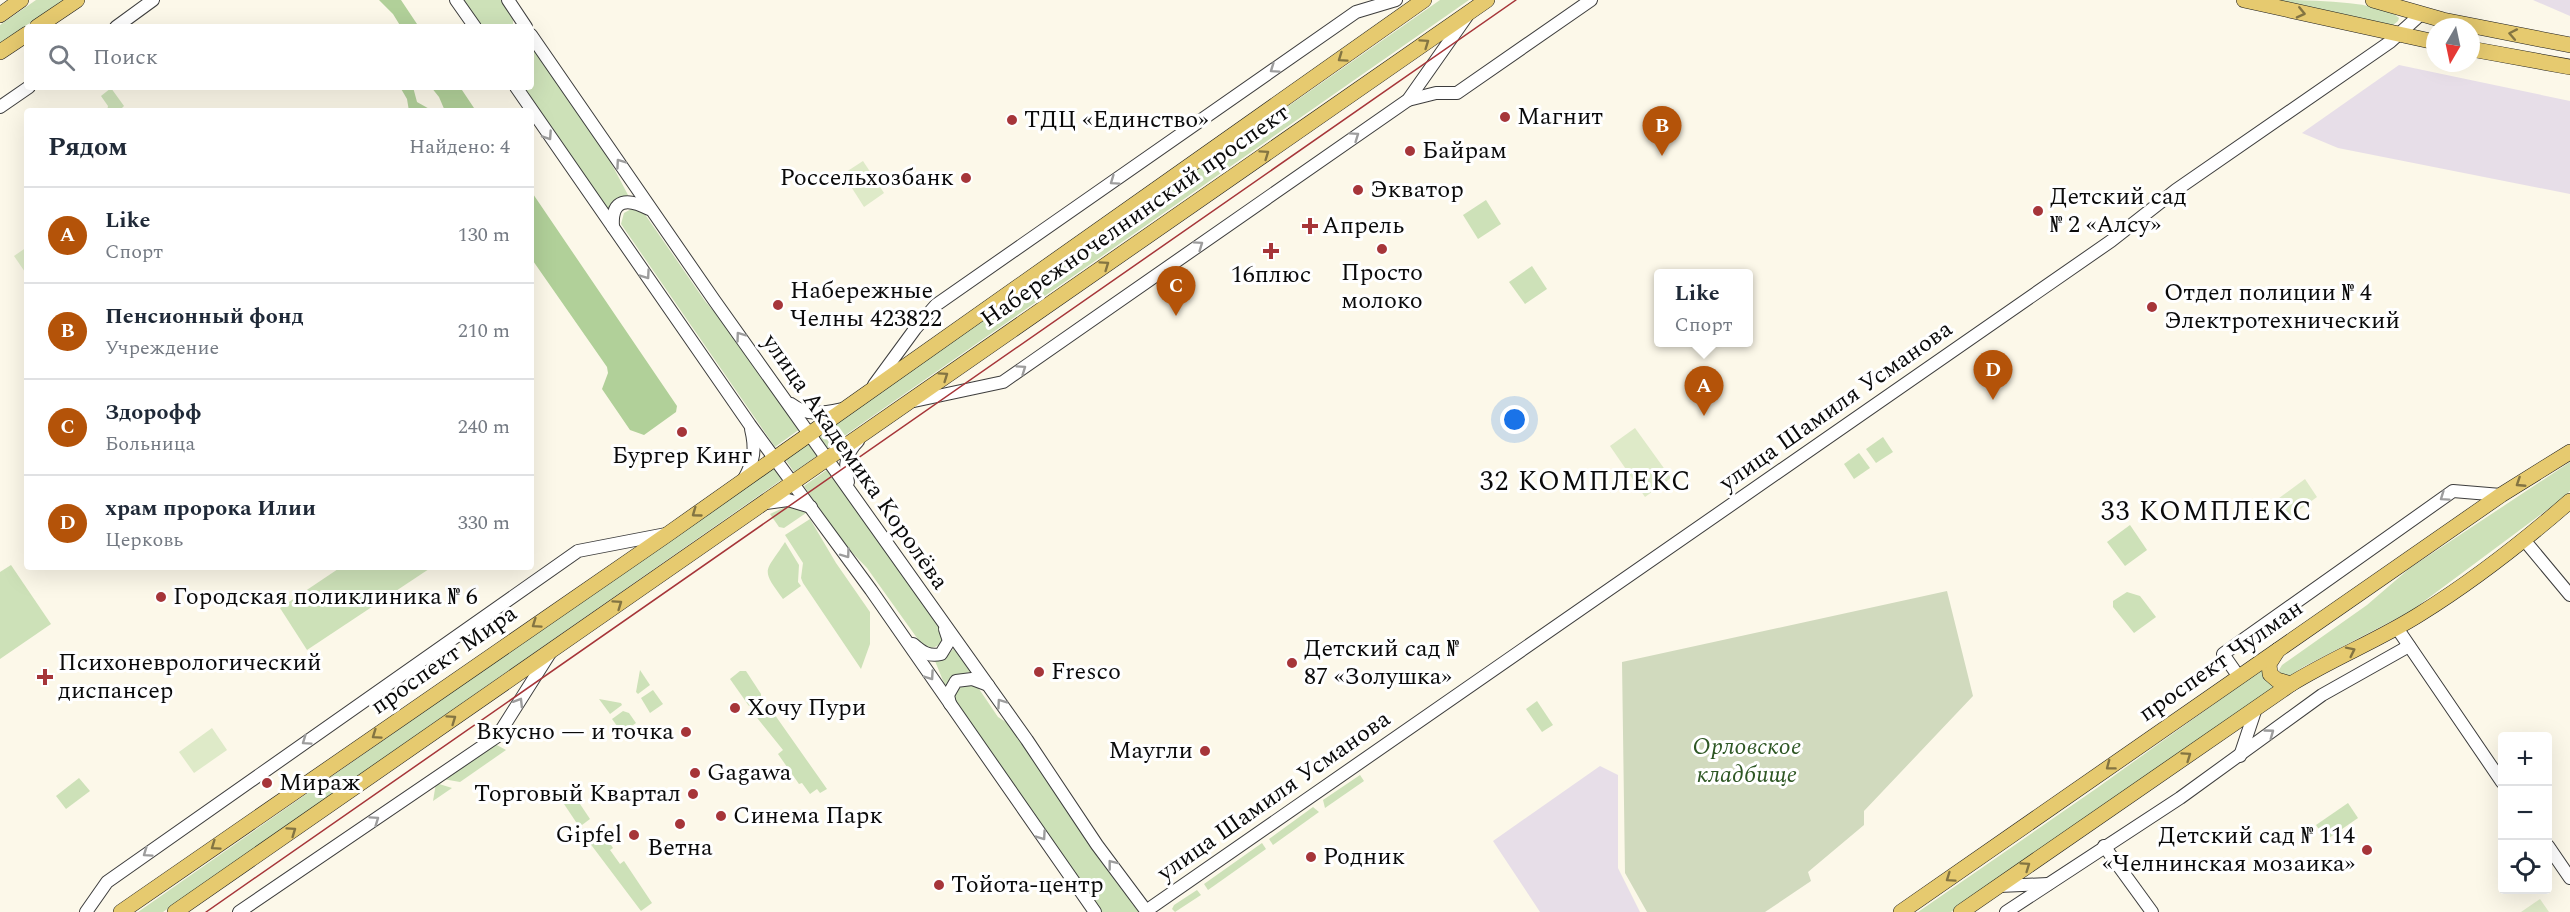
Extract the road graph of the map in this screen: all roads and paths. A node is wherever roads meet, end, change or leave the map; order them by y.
1 (21, 0) edge
2 (77, 0) edge
3 (153, 0) edge
4 (456, 0) edge
5 (508, 0) edge
6 (1371, 0) edge
7 (1394, 0) edge
8 (1424, 0) edge
9 (1487, 0) edge
10 (1592, 0) edge
11 (2244, 0) edge
12 (2373, 0) edge
13 (1471, 11) junction
14 (1356, 12) junction
15 (0, 15) edge
16 (2421, 15) junction
17 (519, 21) edge
18 (41, 24) edge
19 (120, 24) edge
20 (473, 24) edge
21 (2399, 35) junction
22 (24, 36) edge
23 (534, 39) edge
24 (2426, 40) edge
25 (2570, 45) edge
26 (2480, 51) edge
27 (0, 52) edge
28 (2570, 67) edge
29 (25, 90) edge
30 (518, 90) edge
31 (1408, 100) junction
32 (0, 107) edge
33 (531, 108) edge
34 (534, 113) edge
35 (653, 211) junction
36 (613, 227) junction
37 (874, 386) junction
38 (787, 400) junction
39 (907, 402) junction
40 (844, 408) junction
41 (750, 425) junction
42 (810, 432) junction
43 (863, 435) junction
44 (793, 445) joint
45 (2570, 452) edge
46 (774, 457) junction
47 (828, 458) junction
48 (744, 479) junction
49 (793, 482) junction
50 (850, 489) junction
51 (2501, 495) junction
52 (2570, 501) edge
53 (762, 504) junction
54 (812, 507) junction
55 (668, 534) junction
56 (2525, 541) junction
57 (2570, 595) edge
58 (943, 621) junction
59 (897, 628) junction
60 (2397, 628) junction
61 (2409, 646) junction
62 (552, 650) junction
63 (2278, 650) junction
64 (2239, 677) junction
65 (2291, 684) junction
66 (989, 685) junction
67 (951, 706) junction
68 (2256, 708) junction
69 (2240, 756) junction
70 (2498, 776) edge
71 (2104, 846) junction
72 (2552, 853) edge
73 (2570, 878) edge
74 (2048, 884) junction
75 (1999, 886) junction
76 (1147, 911) edge
77 (86, 912) edge
78 (121, 912) edge
79 (175, 912) edge
80 (239, 912) edge
81 (1095, 912) edge
82 (1901, 912) edge
83 (1961, 912) edge
84 (2006, 912) edge
85 (2152, 912) edge

1 - 15 main road
2 - 18 main road
3 - 19 street
4 - 20 street
5 - 17 street
6 - 14 street
7 - 14 street
8 -> 37 main road, Набережночелнинский проспект
9 - 13 main road, Набережночелнинский проспект
10 - 31 street
11 -> 21 main road
12 - 16 main road
13 - 31 street
39 -> 13 main road, Набережночелнинский проспект
14 -> 37 street
16 - 21 street, улица Шамиля Усманова
25 -> 16 main road
21 - 24 main road
21 - 76 street, улица Шамиля Усманова
22 - 27 main road
35 -> 23 street, улица Академика Королёва
26 - 28 main road
29 - 32 street
30 -> 33 street
39 -> 31 street
34 -> 36 street
35 - 36 street
38 -> 35 street, улица Академика Королёва
36 -> 41 street
37 - 40 main road, Набережночелнинский проспект
38 - 40 street
38 - 42 street, улица Академика Королёва
39 - 43 main road, Набережночелнинский проспект
40 - 42 main road, Набережночелнинский проспект
41 - 46 street
41 - 48 street
42 - 44 main road, Набережночелнинский проспект
42 - 47 street, улица Академика Королёва
43 - 47 main road, Набережночелнинский проспект
43 - 50 street
44 - 46 main road, проспект Мира
45 -> 51 main road, проспект Чулман
46 - 48 main road, проспект Мира
46 - 49 street
47 - 49 main road, Набережночелнинский проспект
47 - 50 street, улица Академика Королёва
48 -> 55 main road, проспект Мира
49 - 53 main road
49 - 54 street
50 - 58 street, улица Академика Королёва
51 - 63 main road, проспект Чулман
51 -> 64 street
52 - 56 main road
53 - 54 street
62 -> 53 main road
54 -> 59 street
55 -> 77 street
55 -> 78 main road, проспект Мира
56 - 57 street
56 - 60 main road
58 - 59 street
58 - 66 street, улица Академика Королёва
59 -> 67 street
60 - 61 street
65 -> 60 main road
69 -> 61 street
61 - 70 street
79 -> 62 main road
80 -> 62 street
63 - 64 main road, проспект Чулман
63 - 65 main road
64 -> 82 main road, проспект Чулман
65 - 68 main road
66 - 67 street
76 -> 66 street, улица Академика Королёва
67 -> 81 street
68 - 69 street
75 -> 68 main road
69 - 71 street
71 - 74 street
71 - 85 street
72 - 73 street
74 - 75 street
74 - 84 street
75 - 83 main road

